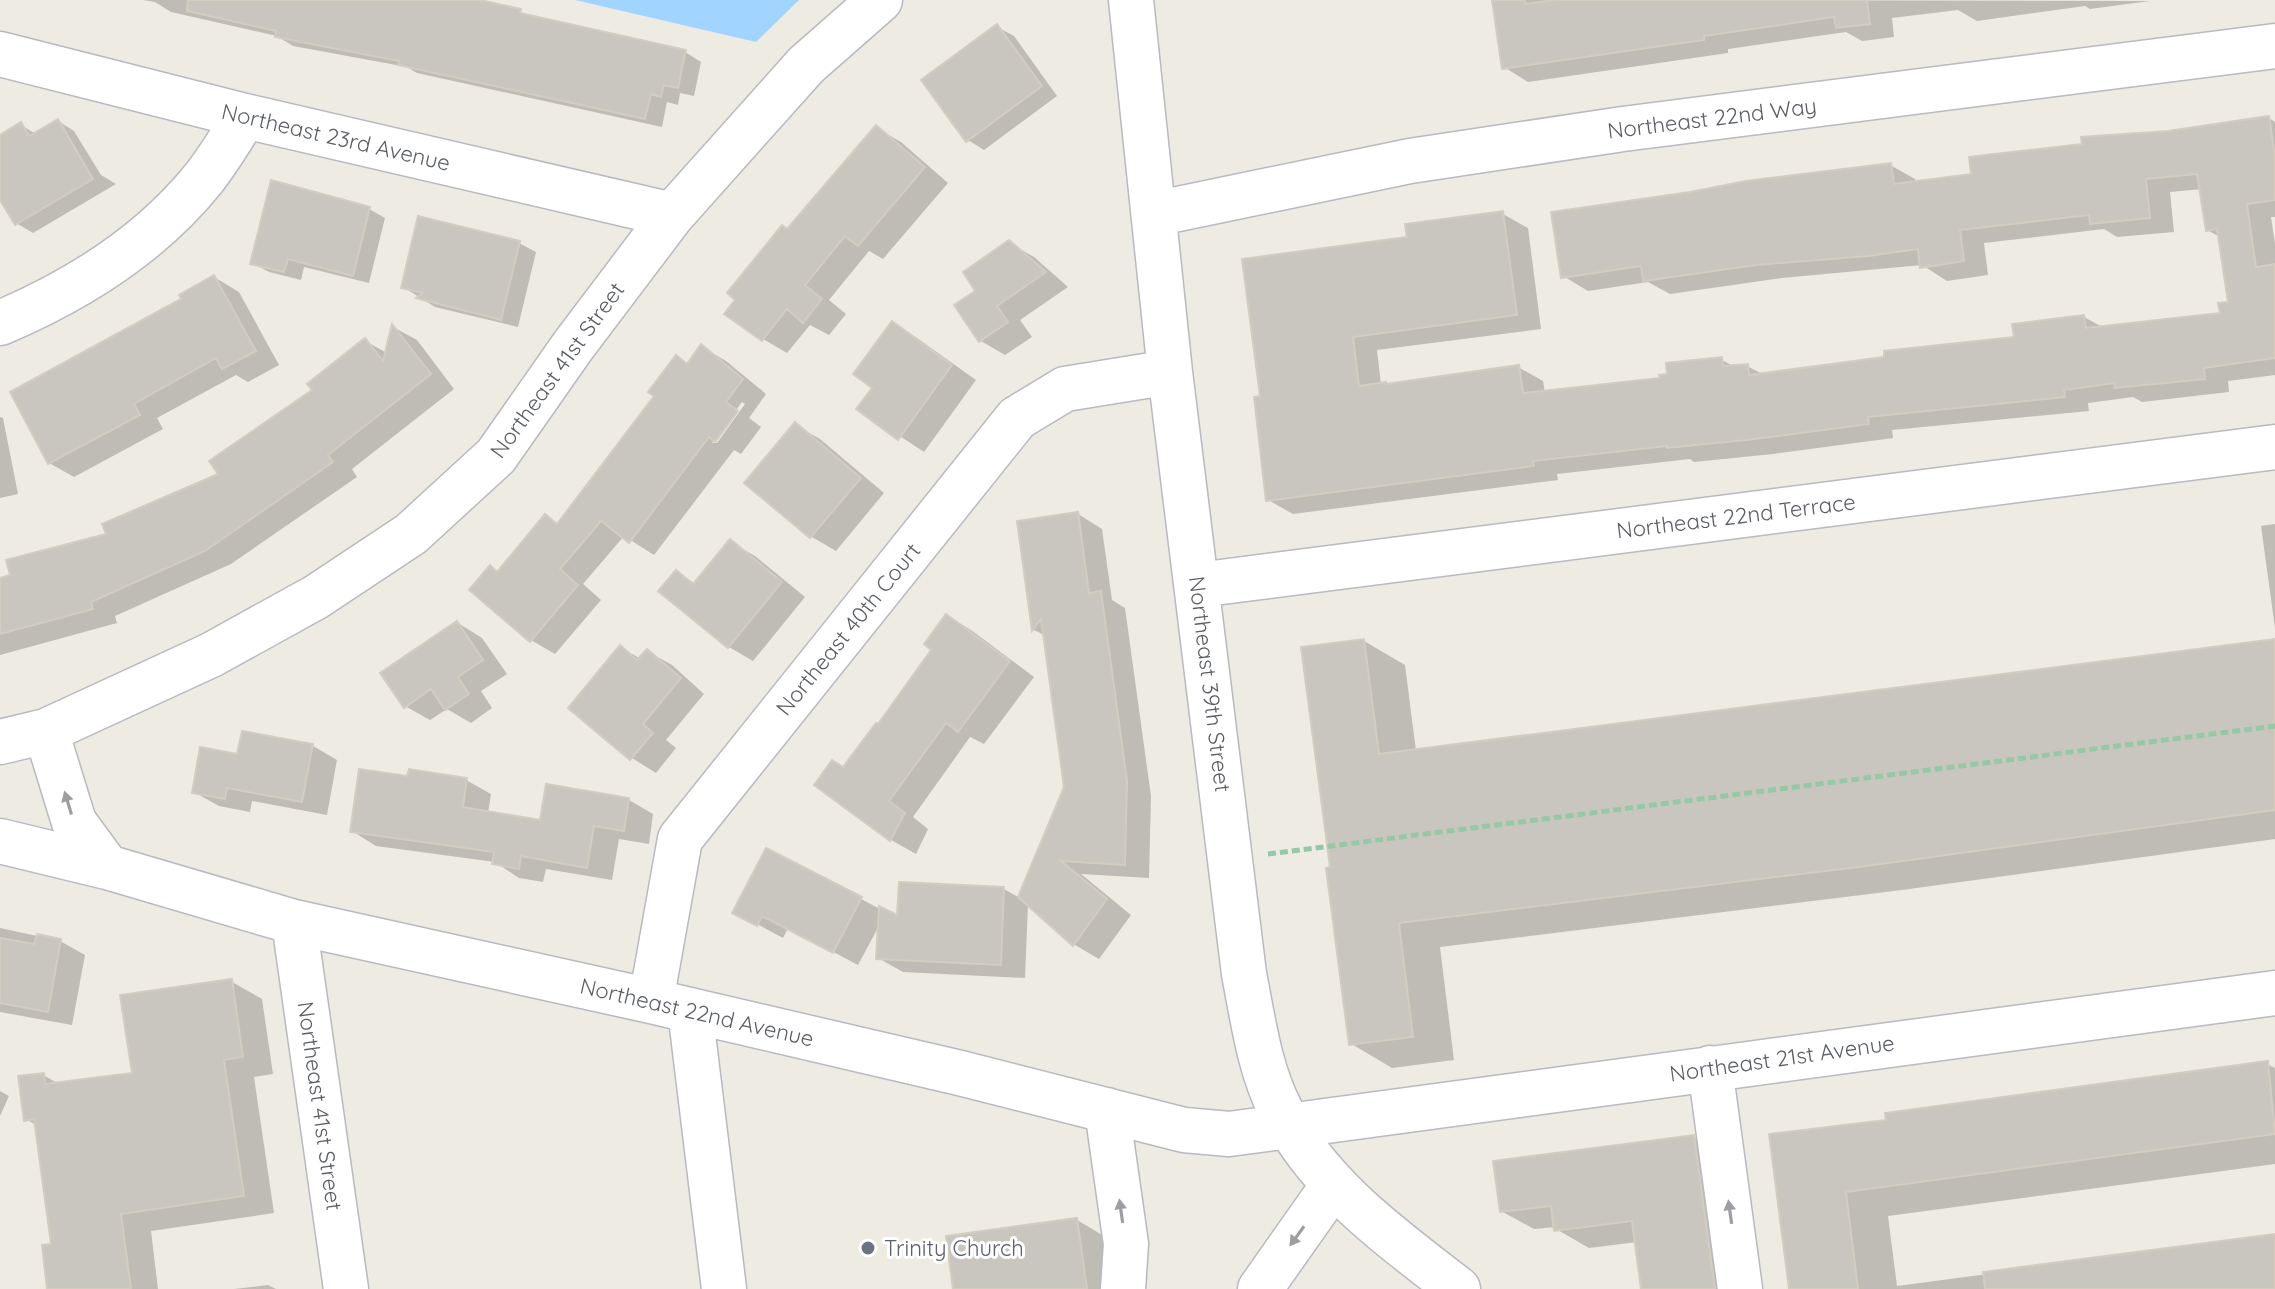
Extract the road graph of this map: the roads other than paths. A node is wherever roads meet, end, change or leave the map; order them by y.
1 (880, 0) edge
2 (1131, 0) edge
3 (2275, 46) edge
4 (0, 54) edge
5 (245, 116) junction
6 (1154, 214) junction
7 (672, 215) junction
8 (0, 323) edge
9 (1170, 372) junction
10 (2275, 447) edge
11 (1198, 585) junction
12 (46, 731) junction
13 (0, 742) edge
14 (0, 841) edge
15 (107, 867) junction
16 (294, 922) junction
17 (2275, 993) edge
18 (670, 1006) junction
19 (1710, 1068) junction
20 (1107, 1110) junction
21 (1289, 1125) junction
22 (1334, 1184) junction
23 (346, 1289) edge
24 (724, 1289) edge
25 (1123, 1289) edge
26 (1260, 1289) edge
27 (1458, 1289) edge
28 (1740, 1289) edge

1 - 7 street, Northeast 41st Street
2 - 6 street, Northeast 39th Street
3 - 6 street, Northeast 22nd Way
4 - 5 street, Northeast 23rd Avenue
5 - 7 street, Northeast 23rd Avenue
5 - 8 street
6 - 9 street, Northeast 39th Street
7 - 12 street, Northeast 41st Street
9 - 11 street, Northeast 39th Street
9 - 18 street, Northeast 40th Court
10 - 11 street, Northeast 22nd Terrace
11 - 21 street, Northeast 39th Street
12 - 13 street, Northeast 41st Street
15 -> 12 street
14 - 15 street, Northeast 22nd Avenue
15 - 16 street, Northeast 22nd Avenue
16 - 18 street, Northeast 22nd Avenue
16 - 23 street, Northeast 41st Street
17 - 19 street, Northeast 21st Avenue
18 - 20 street, Northeast 22nd Avenue
18 - 24 street, Northeast 40th Court
19 - 21 street, Northeast 21st Avenue
28 -> 19 street
20 - 21 street, Northeast 22nd Avenue
25 -> 20 street
21 - 22 street, Northeast 39th Street
22 -> 26 street
22 - 27 street, Northeast 39th Street

